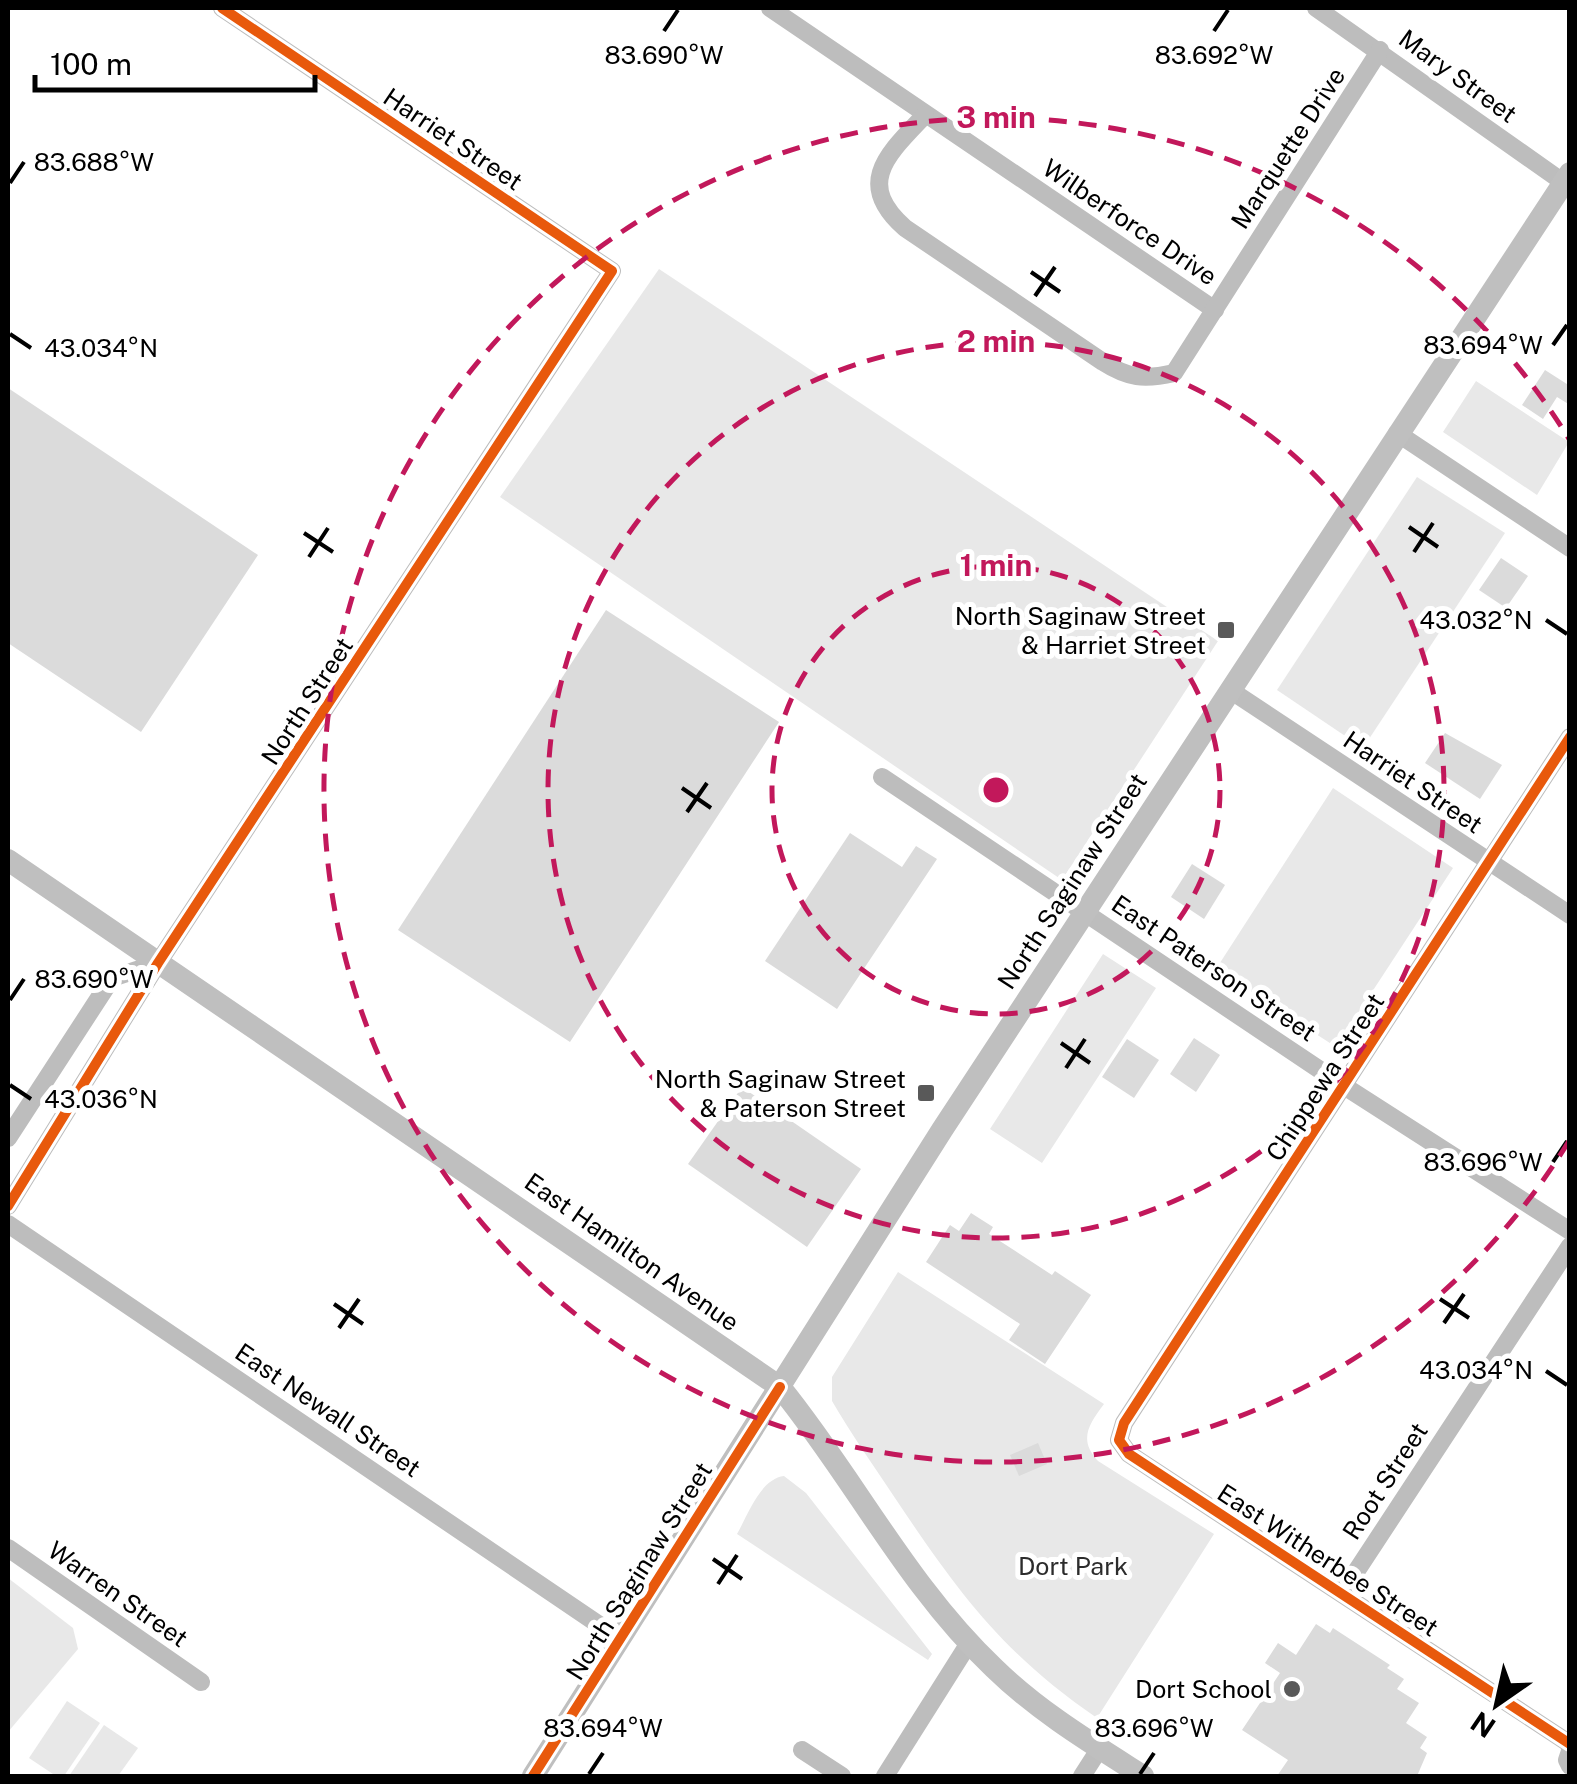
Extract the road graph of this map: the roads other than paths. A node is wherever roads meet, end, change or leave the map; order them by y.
1 (222, 8) edge
2 (1316, 8) edge
3 (780, 10) edge
4 (1380, 50) junction
5 (924, 115) junction
6 (1568, 180) edge
7 (612, 271) joint
8 (1215, 310) junction
9 (1397, 433) junction
10 (1570, 548) edge
11 (1230, 690) junction
12 (1570, 737) edge
13 (882, 777) dead end
14 (8, 860) edge
15 (1487, 862) junction
16 (1085, 912) junction
17 (1570, 915) edge
18 (158, 963) junction
19 (1344, 1086) junction
20 (8, 1138) edge
21 (8, 1206) edge
22 (8, 1224) edge
23 (1570, 1231) edge
24 (1570, 1246) edge
25 (780, 1387) junction
26 (1119, 1440) joint
27 (8, 1548) edge
28 (1342, 1593) junction
29 (620, 1639) junction
30 (969, 1643) junction
31 (201, 1682) dead end
32 (1100, 1748) junction
33 (802, 1750) dead end
34 (1569, 1755) edge
35 (533, 1776) edge
36 (842, 1776) edge
37 (886, 1776) edge
38 (1082, 1776) edge
39 (1143, 1776) edge

1 - 7 street, Harriet Street
2 - 4 street, Mary Street
3 - 5 street, Wilberforce Drive
4 - 6 street, Mary Street
4 - 8 street, Marquette Drive
5 - 8 street, Wilberforce Drive
5 - 8 street, Marquette Drive
6 - 9 main road, North Saginaw Street
7 - 18 street, North Street
9 - 10 street
9 - 11 main road, North Saginaw Street
11 - 15 street, Harriet Street
11 - 16 main road, North Saginaw Street
12 - 15 street, Chippewa Street
13 - 16 street, East Paterson Street
14 - 18 main road, East Hamilton Avenue
15 - 17 street, Harriet Street
15 - 19 street, Chippewa Street
16 - 19 street, East Paterson Street
16 - 25 main road, North Saginaw Street
18 - 20 street
18 - 21 street, North Street
18 - 25 main road, East Hamilton Avenue
19 - 23 street, East Paterson Street
19 - 26 street, Chippewa Street
22 - 29 street, East Newall Street
24 - 28 street, Root Street
25 - 29 main road, North Saginaw Street
25 - 30 main road, East Hamilton Avenue
26 - 28 street, East Witherbee Street
27 - 31 street, Warren Street
28 - 34 street, East Witherbee Street
29 - 35 main road, North Saginaw Street
30 - 32 main road, East Hamilton Avenue
30 - 37 street
32 - 38 street
32 - 39 main road, East Hamilton Avenue
33 - 36 street

